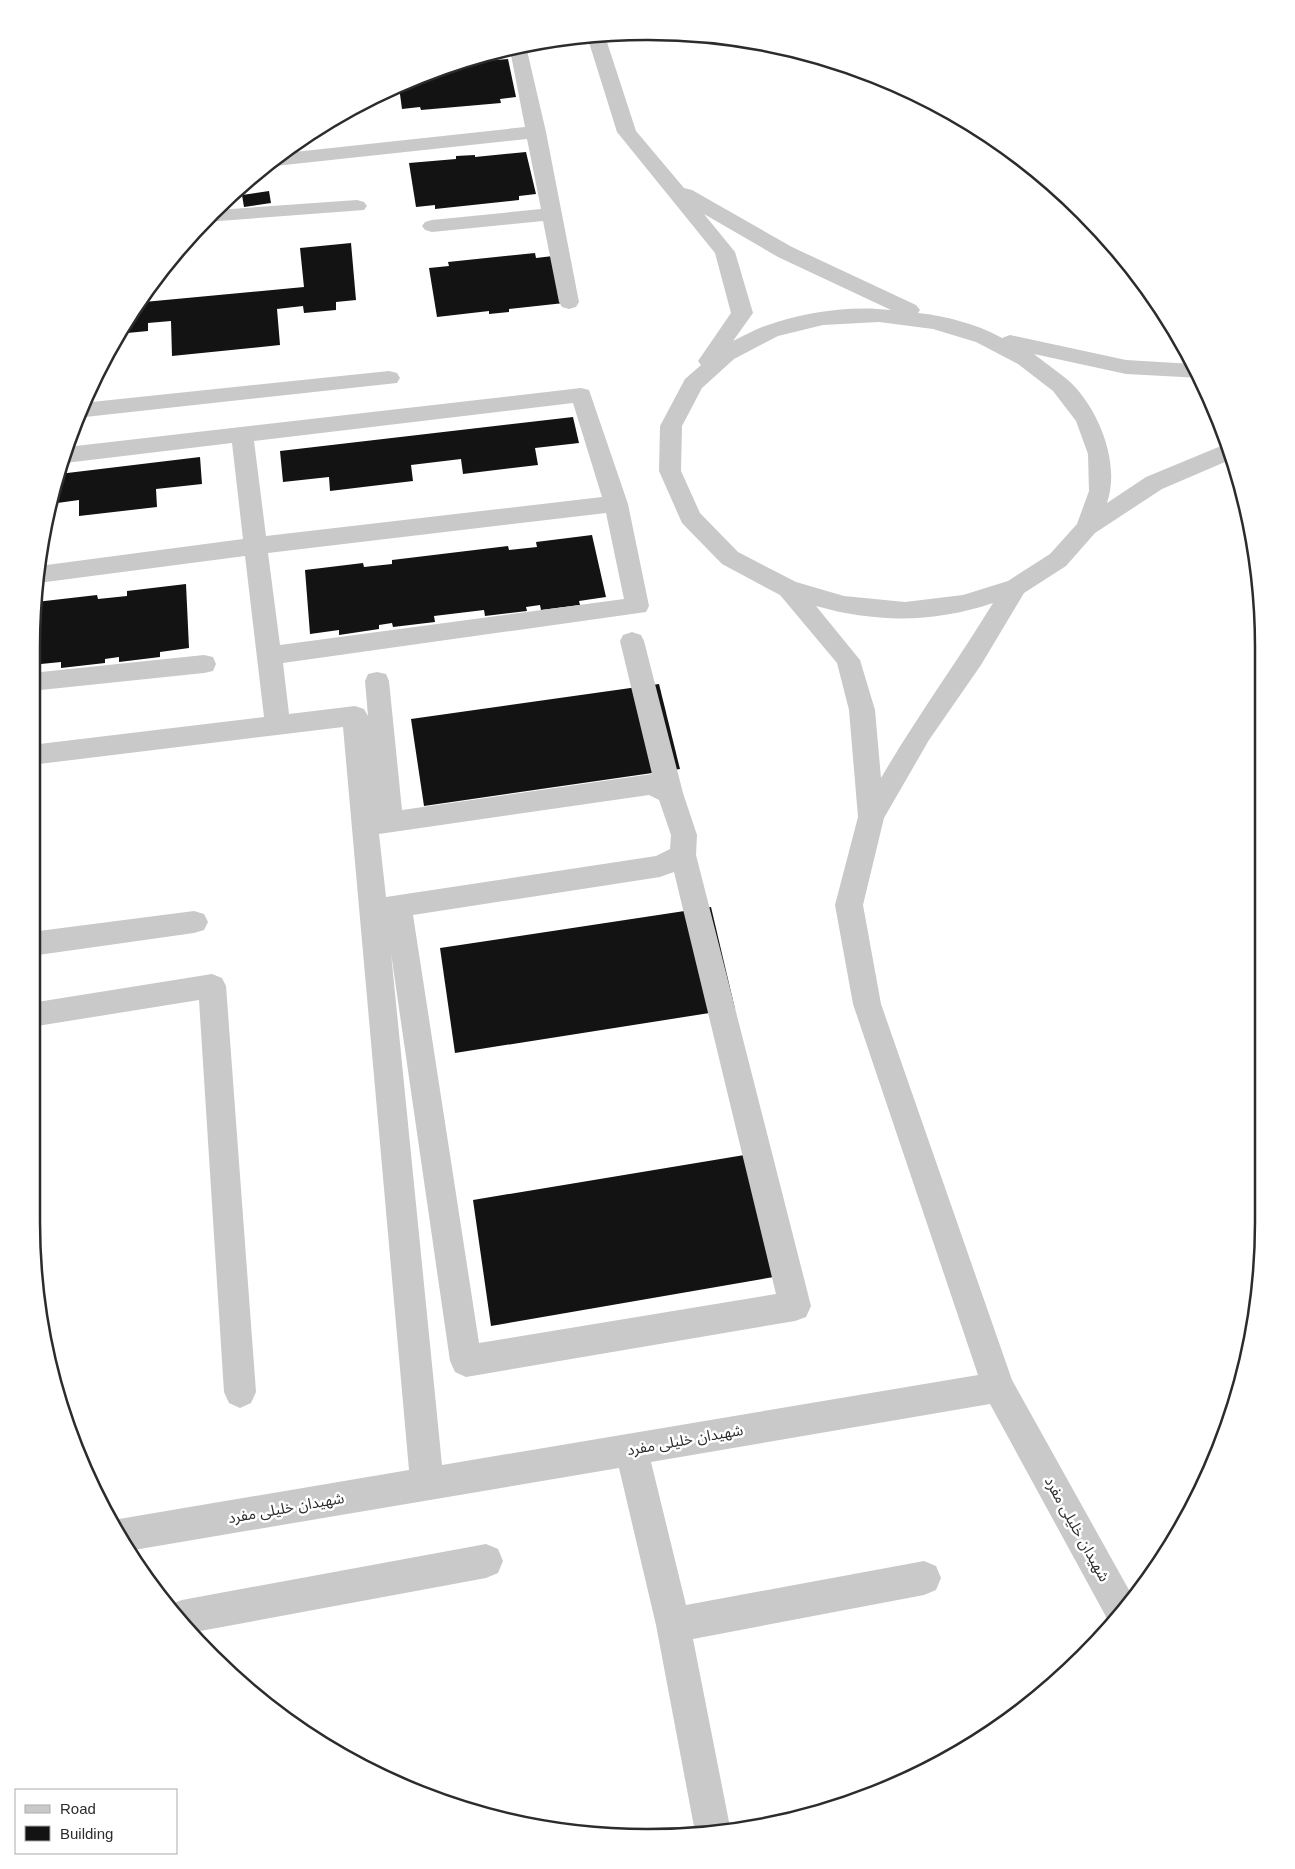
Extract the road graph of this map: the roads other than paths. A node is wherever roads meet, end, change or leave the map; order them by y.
1 (598, 42) edge
2 (520, 54) edge
3 (536, 132) junction
4 (288, 159) edge
5 (671, 186) junction
6 (357, 206) dead end
7 (224, 213) edge
8 (552, 214) junction
9 (432, 226) dead end
10 (569, 302) dead end
11 (936, 322) junction
12 (984, 337) junction
13 (1188, 371) edge
14 (389, 378) dead end
15 (693, 384) junction
16 (88, 410) edge
17 (242, 436) junction
18 (1223, 453) edge
19 (71, 455) edge
20 (616, 504) junction
21 (1086, 527) junction
22 (256, 546) junction
23 (44, 574) edge
24 (1016, 587) junction
25 (788, 590) junction
26 (632, 641) dead end
27 (269, 656) junction
28 (204, 664) dead end
29 (377, 680) dead end
30 (40, 681) edge
31 (278, 725) junction
32 (40, 754) edge
33 (670, 793) junction
34 (871, 817) junction
35 (378, 824) junction
36 (683, 855) junction
37 (386, 909) junction
38 (194, 922) dead end
39 (40, 943) edge
40 (40, 1014) edge
41 (998, 1387) junction
42 (240, 1392) dead end
43 (632, 1449) junction
44 (427, 1484) junction
45 (127, 1535) edge
46 (486, 1561) dead end
47 (924, 1578) dead end
48 (1118, 1605) edge
49 (186, 1616) edge
50 (673, 1625) junction
51 (712, 1826) edge

1 - 5 street
2 - 3 street
3 - 4 street
3 - 8 street
5 - 11 street
5 - 15 street
6 - 7 street
8 - 9 street
8 - 10 street
11 - 12 street
11 - 15 street
12 - 13 street
12 - 21 street
14 - 16 street
15 - 25 street
17 - 19 street
17 - 20 street
17 - 22 street
18 - 21 street
20 - 22 street
20 - 27 street
21 - 24 street
22 - 23 street
22 - 27 street
24 - 25 street
24 - 34 street
25 - 34 street
26 - 33 street
27 - 31 street
28 - 30 street
29 - 35 street
31 - 32 street
31 - 35 street
33 - 35 street
33 - 36 street
34 - 41 street
35 - 37 street
36 - 37 street
36 - 37 street
37 - 44 street
38 - 39 street
40 - 42 street
41 - 43 street, شهیدان خلیلی مفرد
41 - 48 street, شهیدان خلیلی مفرد
43 - 44 street, شهیدان خلیلی مفرد
43 - 50 street
44 - 45 street, شهیدان خلیلی مفرد
46 - 49 street
47 - 50 street
50 - 51 street

